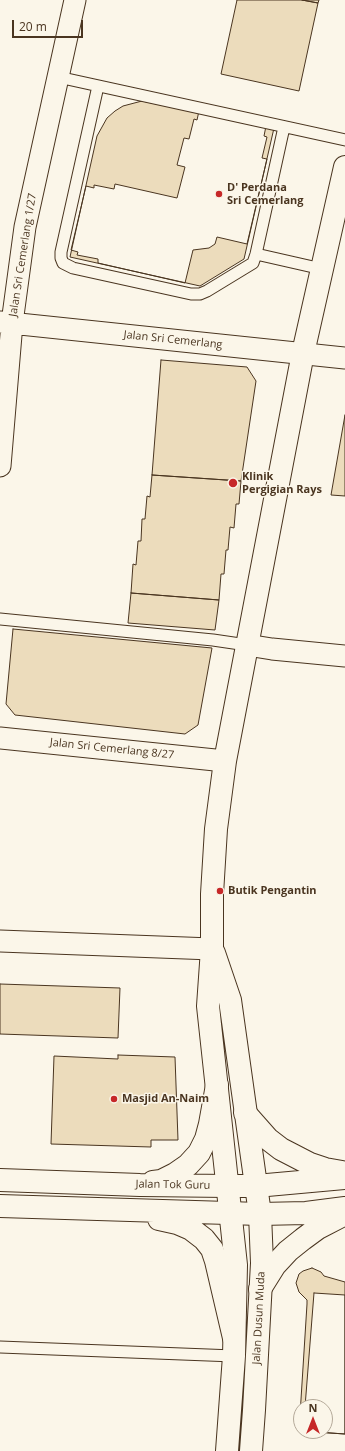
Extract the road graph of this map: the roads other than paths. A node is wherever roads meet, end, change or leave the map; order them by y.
1 (75, 0) edge
2 (58, 77) junction
3 (98, 86) junction
4 (284, 127) junction
5 (345, 140) edge
6 (345, 167) edge
7 (256, 254) junction
8 (322, 269) junction
9 (6, 322) edge
10 (303, 353) junction
11 (345, 358) edge
12 (0, 466) edge
13 (0, 619) edge
14 (247, 645) junction
15 (345, 656) edge
16 (0, 738) edge
17 (225, 761) junction
18 (0, 941) edge
19 (212, 949) junction
20 (217, 1085) junction
21 (245, 1113) junction
22 (345, 1172) edge
23 (345, 1178) edge
24 (0, 1180) edge
25 (140, 1185) junction
26 (228, 1186) junction
27 (256, 1186) junction
28 (0, 1206) edge
29 (345, 1208) edge
30 (114, 1209) junction
31 (232, 1213) junction
32 (260, 1214) junction
33 (345, 1214) edge
34 (260, 1288) junction
35 (0, 1347) edge
36 (234, 1347) junction
37 (226, 1451) edge
38 (251, 1451) edge

1 - 2 street, Jalan Sri Cemerlang 1/27
2 - 3 lane
2 - 9 street, Jalan Sri Cemerlang 1/27
3 - 4 lane
3 - 7 lane
4 - 5 lane
4 - 7 lane
6 - 8 main road, Jalan Dusun Muda
7 - 8 lane
8 - 10 main road, Jalan Dusun Muda
9 - 10 street, Jalan Sri Cemerlang
9 - 12 street, Jalan Sri Cemerlang 1/27
10 - 11 street, Jalan Sri Cemerlang
10 - 14 main road, Jalan Dusun Muda
13 - 14 lane
14 - 15 street
14 - 17 main road, Jalan Dusun Muda
16 - 17 street, Jalan Sri Cemerlang 8/27
17 - 19 main road, Jalan Dusun Muda
18 - 19 street
19 - 20 main road, Jalan Dusun Muda
19 - 21 main road, Jalan Dusun Muda
20 - 25 main road
20 - 26 main road, Jalan Dusun Muda
21 - 22 main road
21 - 27 main road, Jalan Dusun Muda
23 - 27 main road, Jalan Tok Guru
24 - 25 main road, Jalan Tok Guru
25 - 26 main road, Jalan Tok Guru
26 - 27 main road, Jalan Tok Guru
26 - 31 main road, Jalan Dusun Muda
27 - 32 main road, Jalan Dusun Muda
28 - 30 main road
29 - 32 main road
30 - 31 main road
30 - 36 main road
31 - 32 main road
31 - 36 main road, Jalan Dusun Muda
32 - 34 main road, Jalan Dusun Muda
33 - 34 main road
34 - 38 main road, Jalan Dusun Muda
35 - 36 lane
36 - 37 main road, Jalan Dusun Muda

